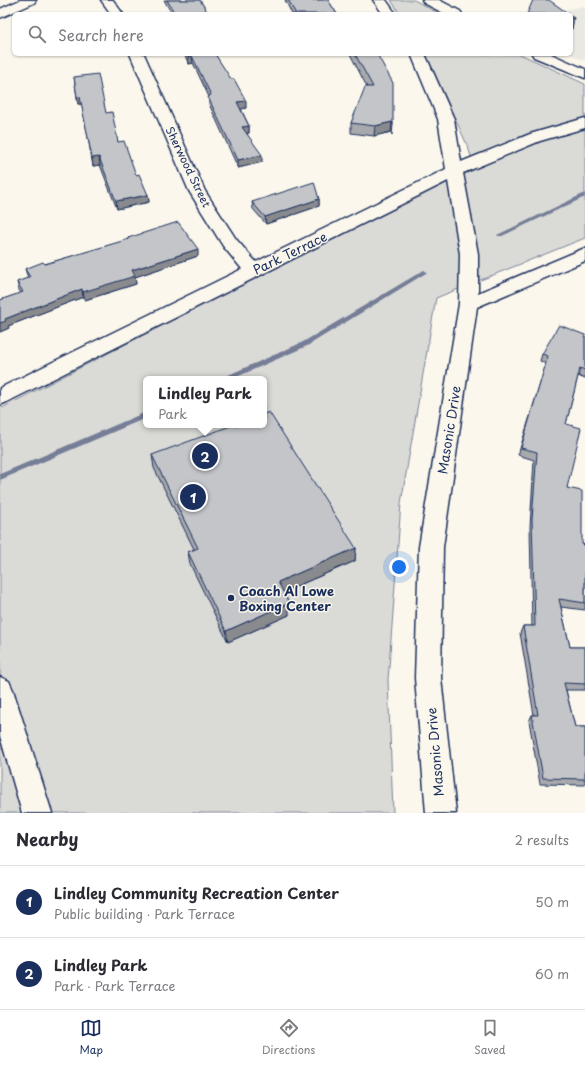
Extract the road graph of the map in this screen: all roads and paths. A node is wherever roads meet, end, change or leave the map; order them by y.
1 (30, 0) edge
2 (108, 0) edge
3 (379, 0) edge
4 (429, 0) edge
5 (116, 12) edge
6 (388, 12) edge
7 (451, 12) edge
8 (0, 14) edge
9 (138, 56) edge
10 (419, 56) edge
11 (544, 56) edge
12 (585, 74) edge
13 (585, 123) edge
14 (455, 171) junction
15 (585, 254) edge
16 (254, 271) junction
17 (468, 304) junction
18 (0, 397) edge
19 (0, 690) edge
20 (37, 813) edge
21 (440, 813) edge

1 - 8 street
2 - 5 street
3 - 6 street
4 - 7 main road
9 - 16 street, Sherwood Street
10 - 14 street, Masonic Drive
11 - 12 main road
13 - 14 street, Park Terrace
14 - 16 street, Park Terrace
14 - 17 street, Masonic Drive
15 - 17 street
16 - 18 street, Park Terrace
17 - 21 street, Masonic Drive
19 - 20 street

